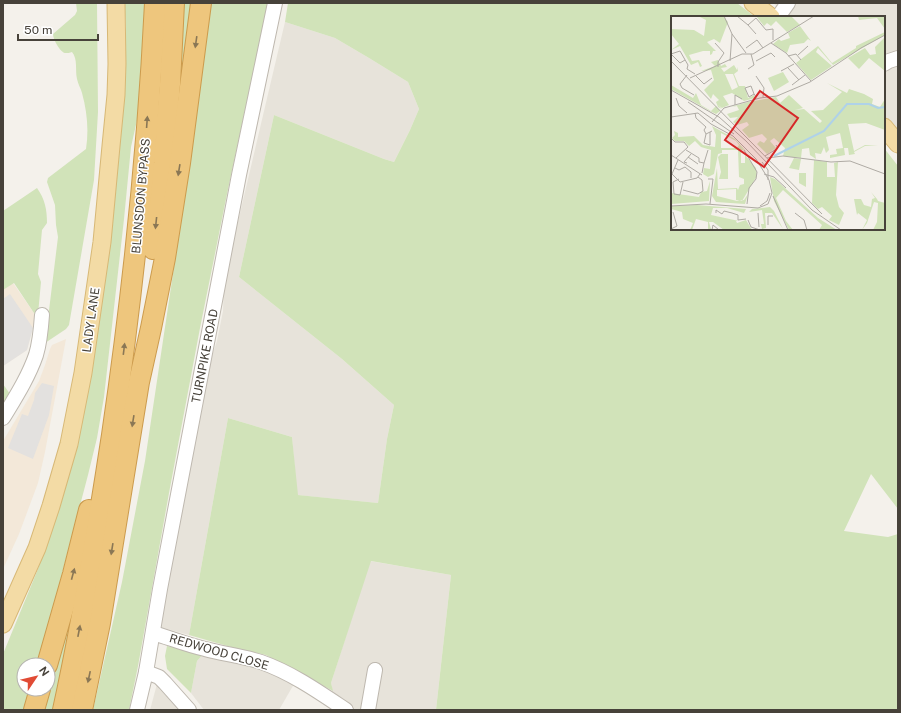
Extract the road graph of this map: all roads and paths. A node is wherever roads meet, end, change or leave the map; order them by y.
1 (116, 3) edge
2 (155, 3) edge
3 (174, 3) edge
4 (202, 3) edge
5 (275, 3) edge
6 (753, 3) edge
7 (788, 3) edge
8 (770, 16) edge
9 (779, 16) edge
10 (898, 58) edge
11 (885, 63) edge
12 (885, 128) edge
13 (898, 144) edge
14 (42, 315) dead end
15 (138, 382) junction
16 (119, 388) junction
17 (3, 418) edge
18 (3, 624) edge
19 (153, 632) junction
20 (49, 657) edge
21 (375, 670) dead end
22 (146, 672) junction
23 (38, 697) edge
24 (34, 710) edge
25 (63, 710) edge
26 (82, 710) edge
27 (137, 710) edge
28 (189, 710) edge
29 (346, 710) edge
30 (368, 710) edge

1 - 18 main road, LADY LANE
16 -> 2 highway, BLUNSDON BYPASS
3 -> 15 highway, BLUNSDON BYPASS
4 -> 15 highway
5 - 19 street, TURNPIKE ROAD
6 - 8 main road
7 - 9 street
10 - 11 street
12 - 13 main road
14 - 17 street
15 -> 26 highway
20 -> 16 highway
25 -> 16 highway
19 - 22 street, TURNPIKE ROAD
19 - 29 street, REDWOOD CLOSE
21 - 30 street
22 - 27 street, TURNPIKE ROAD
22 - 28 street
23 - 24 highway

